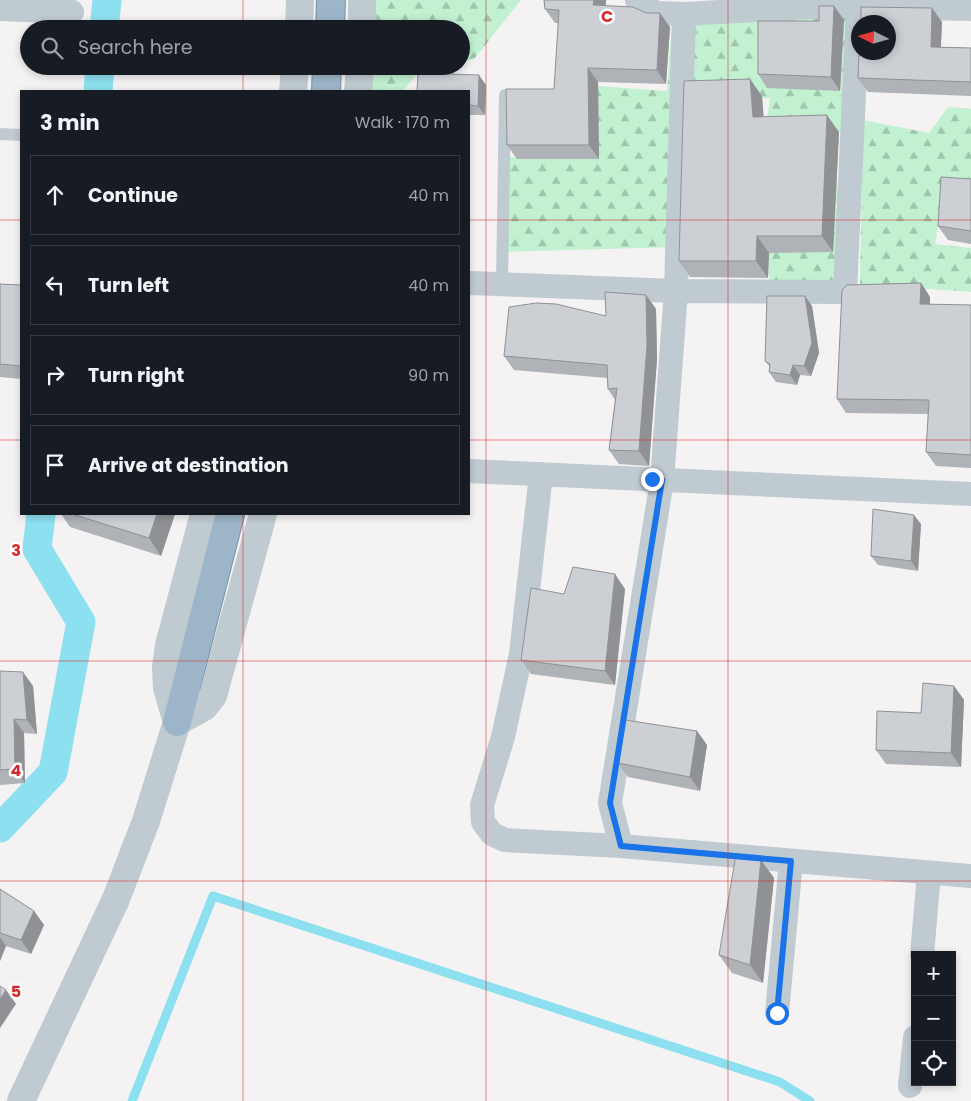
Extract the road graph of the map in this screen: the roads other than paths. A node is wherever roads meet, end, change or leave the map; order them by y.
1 (300, 0) edge
2 (362, 0) edge
3 (637, 0) edge
4 (821, 3) edge
5 (858, 7) junction
6 (0, 9) edge
7 (971, 9) edge
8 (72, 12) dead end
9 (684, 14) junction
10 (299, 20) edge
11 (362, 20) edge
12 (295, 75) edge
13 (327, 75) edge
14 (359, 75) edge
15 (293, 90) edge
16 (326, 90) edge
17 (358, 90) edge
18 (505, 95) edge
19 (0, 134) edge
20 (20, 135) edge
21 (470, 283) edge
22 (502, 283) junction
23 (676, 291) junction
24 (470, 471) edge
25 (540, 474) junction
26 (662, 480) junction
27 (971, 494) edge
28 (204, 515) edge
29 (230, 515) edge
30 (262, 515) edge
31 (177, 722) junction
32 (621, 846) junction
33 (791, 861) junction
34 (929, 873) junction
35 (971, 876) edge
36 (922, 951) edge
37 (777, 1013) dead end
38 (915, 1041) edge
39 (910, 1086) dead end
40 (21, 1101) edge

1 - 10 street
2 - 11 street
3 - 9 street
4 - 5 street
4 - 9 street
5 - 7 street
5 - 23 street
6 - 8 street
9 - 23 street
12 - 15 street
13 - 16 highway
14 - 17 street
18 - 22 lane
19 - 20 lane
21 - 22 street
22 - 23 street
23 - 26 street
24 - 25 street
25 - 26 street
25 - 32 street
26 - 27 street
26 - 32 street
28 - 31 street
29 - 31 highway
30 - 31 street
31 - 40 street
32 - 33 street
33 - 34 street
33 - 37 street
34 - 35 street
34 - 36 street
38 - 39 street

